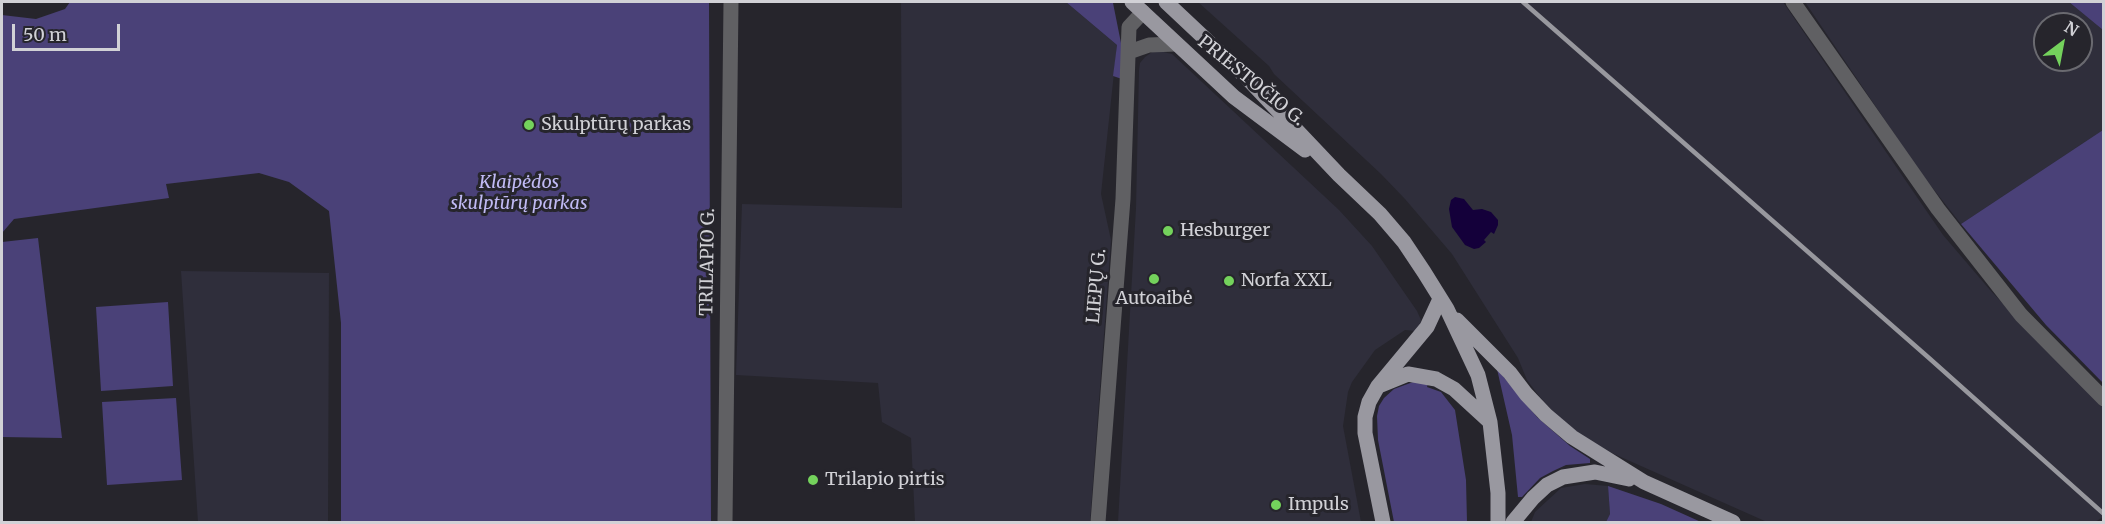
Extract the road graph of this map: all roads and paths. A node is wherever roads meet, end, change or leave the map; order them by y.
1 (731, 2) edge
2 (1166, 2) edge
3 (1793, 2) edge
4 (1143, 5) edge
5 (1176, 44) junction
6 (1129, 52) junction
7 (1339, 175) junction
8 (1443, 304) junction
9 (1378, 386) junction
10 (2103, 399) edge
11 (1490, 422) junction
12 (1644, 482) junction
13 (725, 522) edge
14 (1098, 522) edge
15 (1383, 522) edge
16 (1498, 522) edge
17 (1514, 522) edge
18 (1733, 522) edge

1 - 13 street, TRILAPIO G.
2 - 7 main road, PRIESTOČIO G.
3 - 10 street
4 - 5 main road, PRIESTOČIO G.
4 - 6 street, LIEPŲ G.
5 - 6 street
5 - 7 main road, PRIESTOČIO G.
6 - 14 street, LIEPŲ G.
7 - 8 main road, PRIESTOČIO G.
8 - 9 main road
8 - 11 main road, PRIESTOČIO G.
8 - 12 main road
9 - 11 main road
9 - 15 main road
11 - 16 main road, PRIESTOČIO G.
12 - 17 main road
12 - 18 main road

